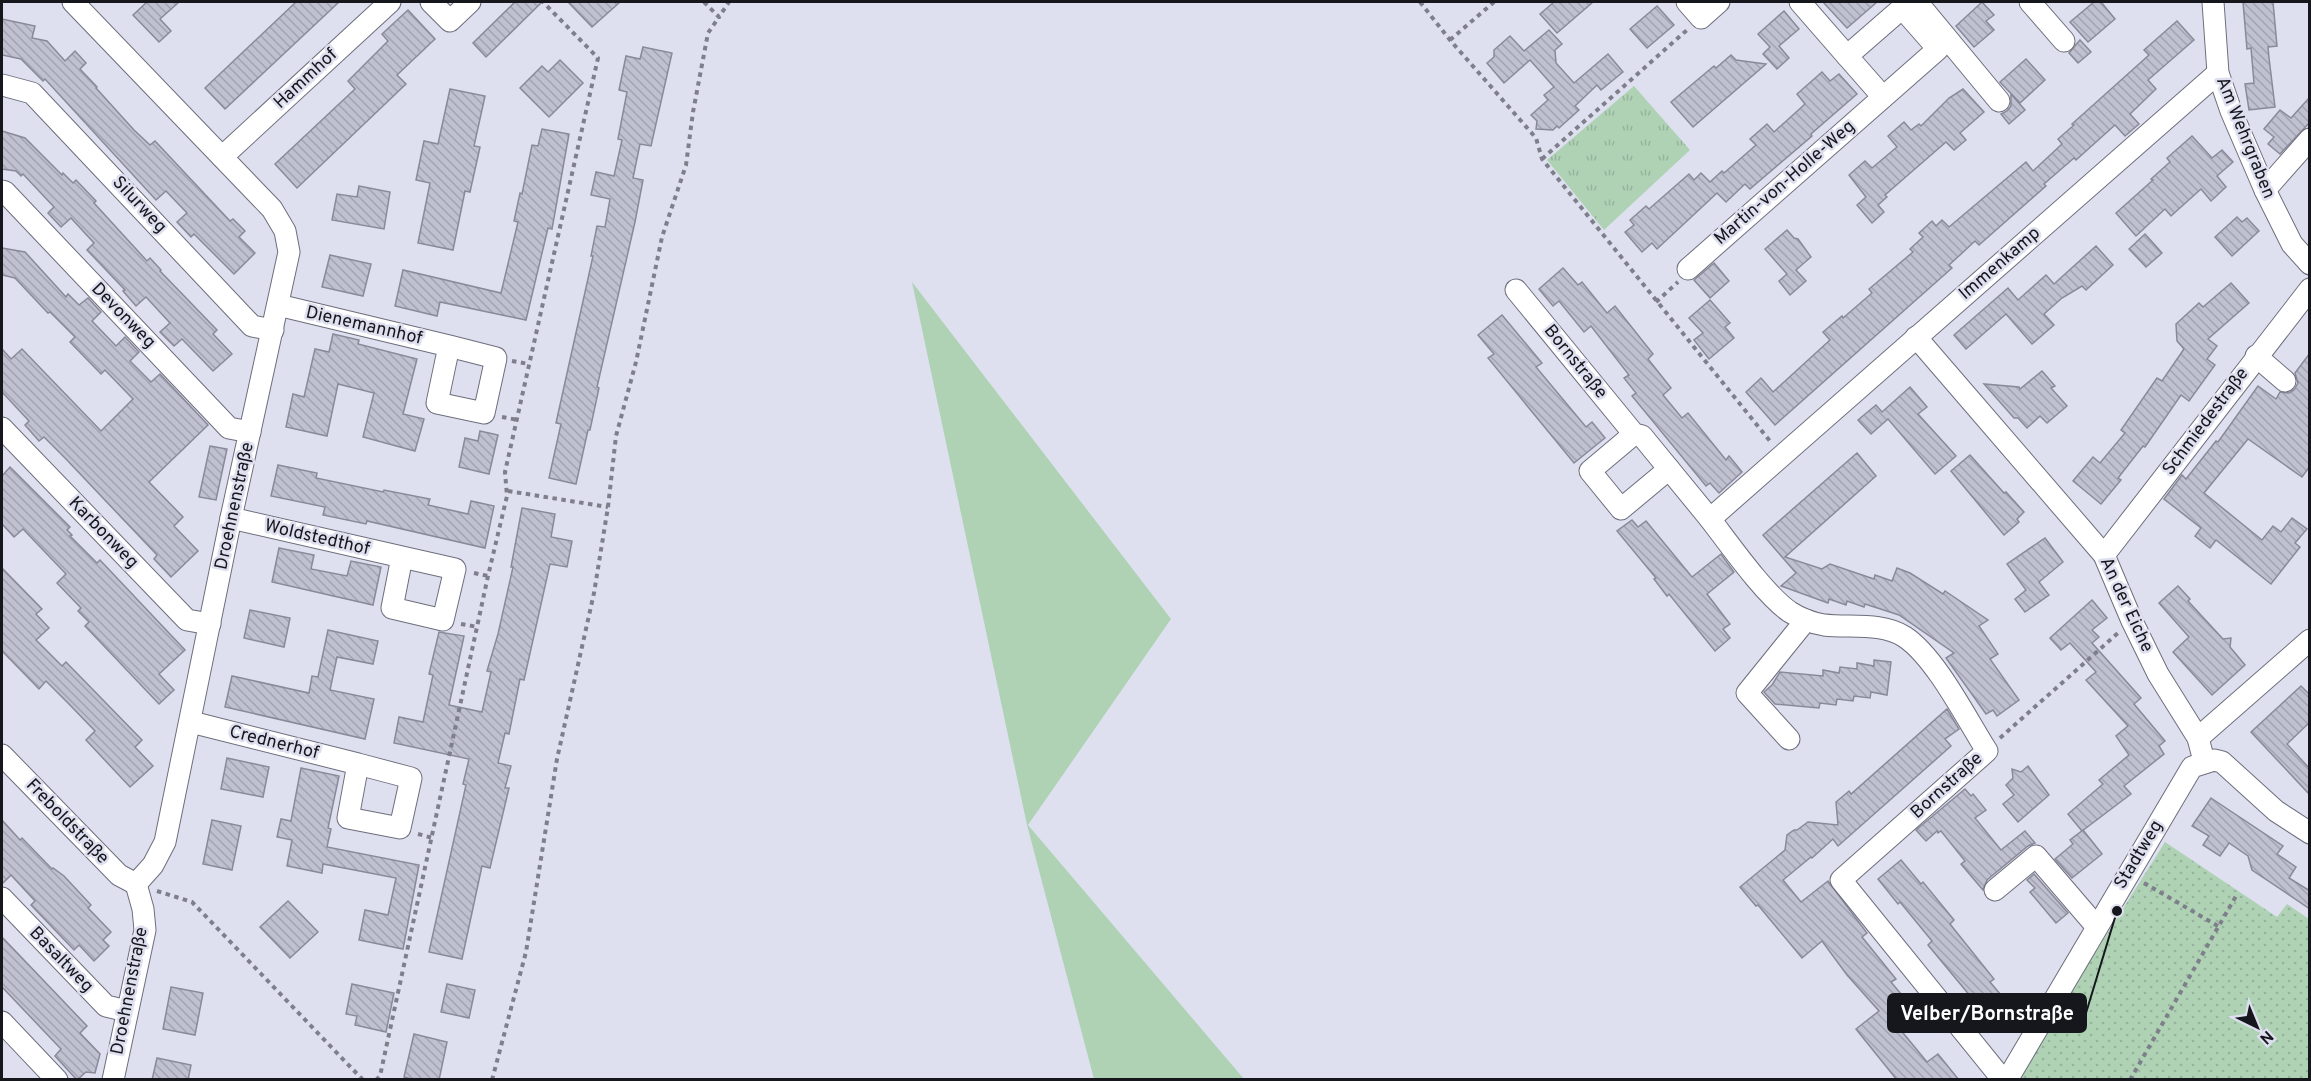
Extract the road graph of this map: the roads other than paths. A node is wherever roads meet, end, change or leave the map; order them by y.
1 (390, 2) edge
2 (431, 2) edge
3 (470, 2) edge
4 (1686, 2) edge
5 (1719, 2) edge
6 (1800, 2) edge
7 (2030, 2) edge
8 (2212, 2) edge
9 (1909, 4) edge
10 (87, 6) edge
11 (2064, 41) dead end
12 (1847, 56) junction
13 (2218, 73) junction
14 (2, 85) edge
15 (1883, 97) junction
16 (1999, 101) dead end
17 (2310, 139) edge
18 (222, 157) junction
19 (2265, 190) junction
20 (2, 191) edge
21 (2310, 264) edge
22 (1688, 268) dead end
23 (2310, 289) edge
24 (1516, 290) dead end
25 (278, 305) junction
26 (273, 330) junction
27 (1916, 337) junction
28 (449, 346) dead end
29 (2256, 356) junction
30 (2285, 381) dead end
31 (2, 428) edge
32 (250, 432) junction
33 (1634, 435) junction
34 (1669, 469) junction
35 (231, 518) junction
36 (1710, 519) junction
37 (2104, 555) junction
38 (402, 557) dead end
39 (1806, 620) junction
40 (210, 624) junction
41 (2310, 640) edge
42 (191, 722) junction
43 (2199, 738) junction
44 (1789, 739) dead end
45 (2, 754) edge
46 (2204, 761) junction
47 (358, 764) dead end
48 (2310, 833) edge
49 (136, 884) junction
50 (1995, 890) dead end
51 (2, 898) edge
52 (2096, 926) junction
53 (127, 1011) junction
54 (2, 1022) edge
55 (57, 1080) edge
56 (113, 1080) edge
57 (2005, 1080) edge

1 - 18 street, Hammhof
2 - 3 street
4 - 5 street
6 - 12 street
7 - 11 street
8 - 13 street, Am Wehrgraben
9 - 12 street
9 - 15 street, Martin-von-Holle-Weg
9 - 16 street
10 - 18 street, Droehnenstraße
12 - 15 street
13 - 19 street, Am Wehrgraben
13 - 27 street, Immenkamp
14 - 26 street, Silurweg
15 - 22 street, Martin-von-Holle-Weg
17 - 19 street
18 - 25 street, Droehnenstraße
19 - 21 street, Am Wehrgraben
20 - 32 street, Devonweg
23 - 29 street, Schmiedestraße
24 - 33 street, Bornstraße
25 - 26 street, Droehnenstraße
25 - 28 street, Dienemannhof
26 - 32 street, Droehnenstraße
27 - 36 street, Immenkamp
27 - 37 street, An der Eiche
29 - 30 street
29 - 37 street, Schmiedestraße
31 - 40 street, Karbonweg
32 - 35 street, Droehnenstraße
33 - 34 street, Bornstraße
33 - 34 street
34 - 36 street, Bornstraße
35 - 38 street, Woldstedthof
35 - 40 street, Droehnenstraße
36 - 39 street, Bornstraße
37 - 43 street, An der Eiche
39 - 44 street
39 - 57 street, Bornstraße
40 - 42 street, Droehnenstraße
41 - 43 street
42 - 47 street, Crednerhof
42 - 49 street, Droehnenstraße
43 - 46 street, An der Eiche
45 - 49 street, Freboldstraße
46 - 48 street
46 - 52 street, Stadtweg
49 - 53 street, Droehnenstraße
50 - 52 street
51 - 53 street, Basaltweg
52 - 57 street, Stadtweg
53 - 56 street, Droehnenstraße
54 - 55 street

